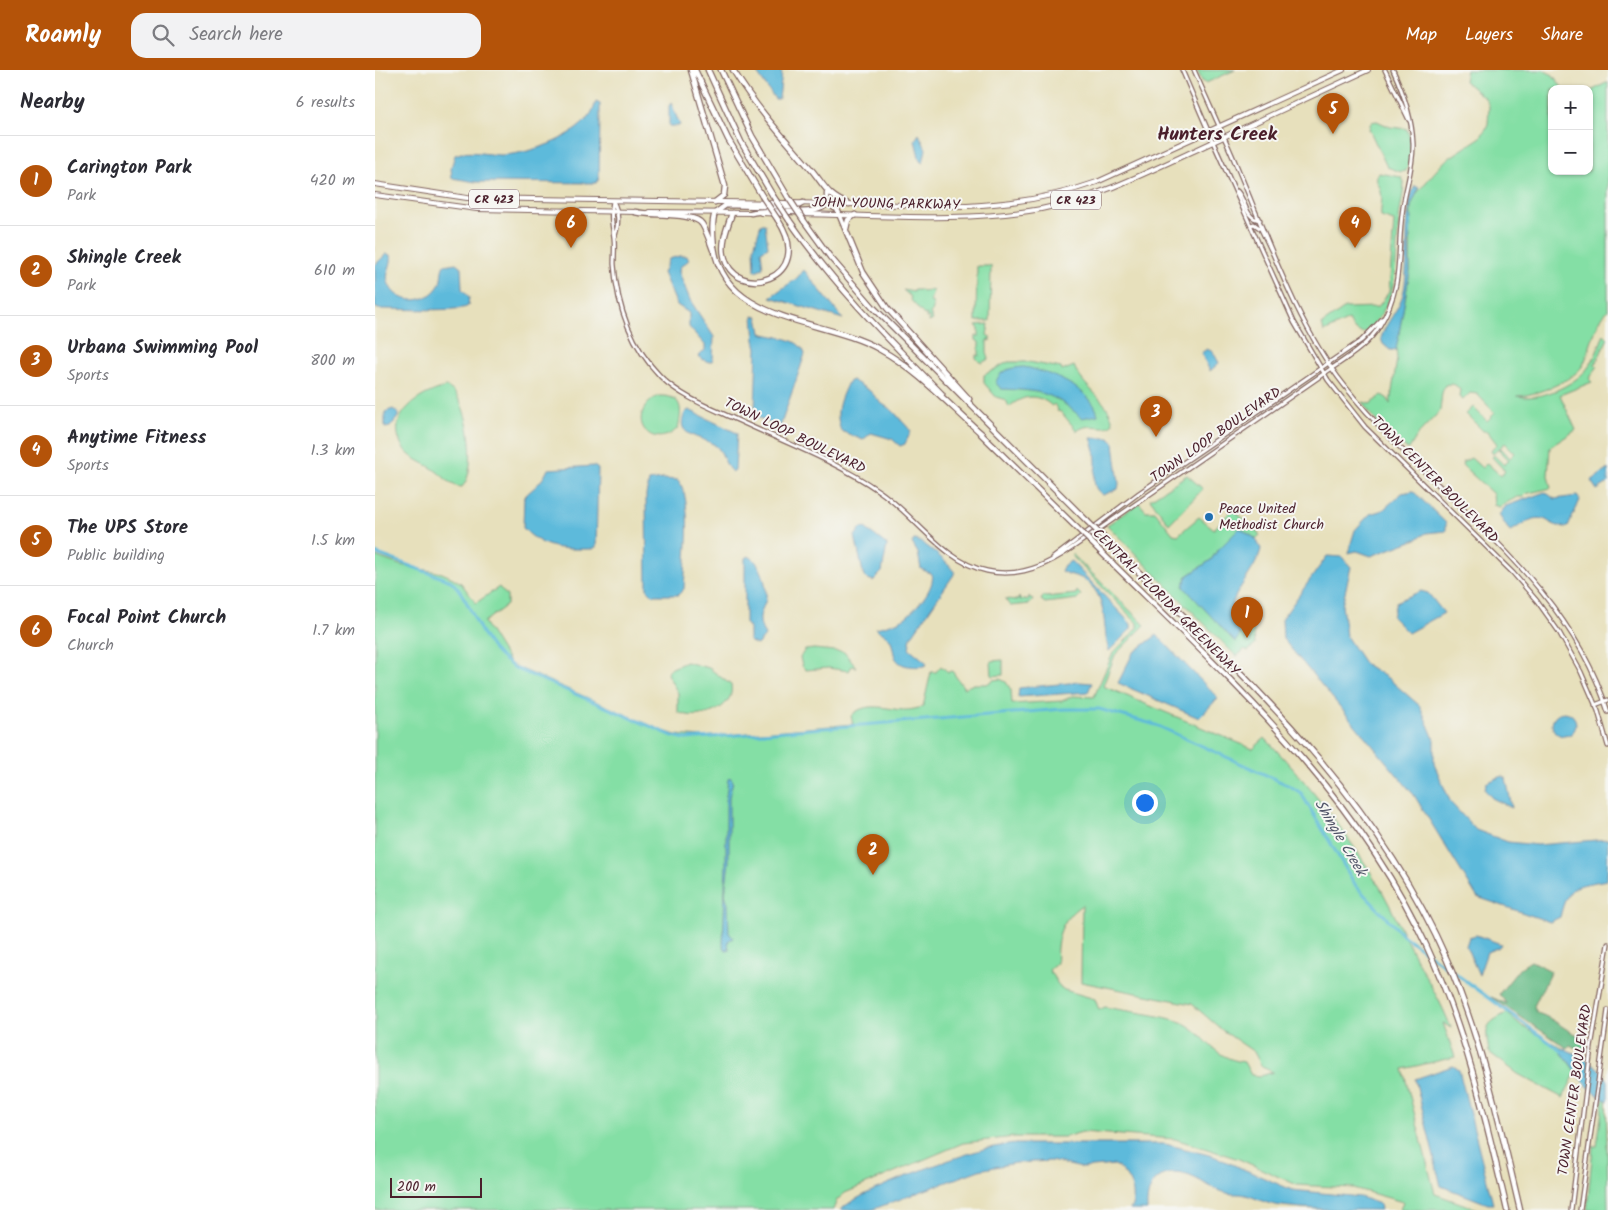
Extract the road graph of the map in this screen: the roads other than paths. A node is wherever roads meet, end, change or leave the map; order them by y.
1 (691, 70) edge
2 (695, 70) edge
3 (708, 70) edge
4 (721, 70) edge
5 (733, 70) edge
6 (1182, 70) edge
7 (1195, 70) edge
8 (1343, 70) edge
9 (1368, 70) edge
10 (1385, 70) edge
11 (1393, 70) edge
12 (1397, 96) junction
13 (1407, 100) junction
14 (1411, 122) junction
15 (1220, 127) junction
16 (1209, 132) junction
17 (1224, 137) junction
18 (1213, 142) junction
19 (375, 184) edge
20 (1235, 189) junction
21 (827, 191) junction
22 (375, 195) edge
23 (613, 201) junction
24 (715, 202) junction
25 (803, 203) junction
26 (827, 204) junction
27 (849, 204) junction
28 (611, 211) junction
29 (618, 211) junction
30 (635, 212) junction
31 (715, 213) junction
32 (731, 213) junction
33 (751, 213) junction
34 (839, 214) junction
35 (855, 215) junction
36 (1260, 220) junction
37 (1251, 224) junction
38 (846, 233) junction
39 (614, 238) junction
40 (716, 257) junction
41 (1276, 258) junction
42 (1387, 314) junction
43 (1328, 362) junction
44 (1320, 367) junction
45 (1332, 368) junction
46 (1324, 373) junction
47 (991, 425) junction
48 (982, 434) junction
49 (1047, 564) junction
50 (1606, 701) edge
51 (1595, 705) junction
52 (1608, 710) edge
53 (1598, 711) junction
54 (1608, 746) edge
55 (1608, 944) edge
56 (1608, 1010) edge
57 (1507, 1210) edge
58 (1520, 1210) edge
59 (1571, 1210) edge
60 (1580, 1210) edge

1 - 24 highway
2 - 32 highway, bridge
3 - 48 highway, CENTRAL FLORIDA GREENEWAY, bridge
4 - 47 highway, CENTRAL FLORIDA GREENEWAY, bridge
5 - 21 highway
6 - 16 street, TOWN CENTER BOULEVARD
7 - 15 street, TOWN CENTER BOULEVARD
8 - 15 highway, JOHN YOUNG PARKWAY / CR 423
9 - 17 highway, JOHN YOUNG PARKWAY / CR 423
10 - 12 street, TOWN LOOP BOULEVARD
11 - 13 street, TOWN LOOP BOULEVARD
12 - 13 street
12 - 14 street, TOWN LOOP BOULEVARD
13 - 14 street, TOWN LOOP BOULEVARD
14 - 42 street, TOWN LOOP BOULEVARD
15 - 16 highway, JOHN YOUNG PARKWAY / CR 423
15 - 17 street, TOWN CENTER BOULEVARD
16 - 18 street, TOWN CENTER BOULEVARD
16 - 27 highway, JOHN YOUNG PARKWAY / CR 423
17 - 18 highway, JOHN YOUNG PARKWAY / CR 423
17 - 36 street, TOWN CENTER BOULEVARD
18 - 20 street, TOWN CENTER BOULEVARD
18 - 35 highway, JOHN YOUNG PARKWAY / CR 423
19 - 23 highway, JOHN YOUNG PARKWAY / CR 423
20 - 36 street, TOWN CENTER BOULEVARD
20 - 37 street, TOWN CENTER BOULEVARD
21 - 26 highway
21 - 27 highway
22 - 28 highway, JOHN YOUNG PARKWAY / CR 423
23 - 24 highway, JOHN YOUNG PARKWAY / CR 423
23 - 28 street, TOWN LOOP BOULEVARD
23 - 29 street
24 - 25 highway, JOHN YOUNG PARKWAY / CR 423
25 - 26 highway, JOHN YOUNG PARKWAY / CR 423
25 - 31 highway
26 - 27 highway, JOHN YOUNG PARKWAY / CR 423
26 - 33 highway
26 - 34 highway
28 - 29 highway, JOHN YOUNG PARKWAY / CR 423
28 - 39 street, TOWN LOOP BOULEVARD
29 - 30 highway, JOHN YOUNG PARKWAY / CR 423
29 - 39 street, TOWN LOOP BOULEVARD
30 - 31 highway, JOHN YOUNG PARKWAY / CR 423
30 - 40 highway
31 - 32 highway, JOHN YOUNG PARKWAY / CR 423
31 - 40 highway
32 - 33 highway, JOHN YOUNG PARKWAY / CR 423
33 - 34 highway, JOHN YOUNG PARKWAY / CR 423
34 - 35 highway, JOHN YOUNG PARKWAY / CR 423
34 - 38 highway
35 - 38 highway
36 - 41 street, TOWN CENTER BOULEVARD
37 - 41 street, TOWN CENTER BOULEVARD
37 - 44 street, TOWN CENTER BOULEVARD
38 - 47 highway
39 - 49 street, TOWN LOOP BOULEVARD
40 - 48 highway
41 - 43 street, TOWN CENTER BOULEVARD
42 - 43 street, TOWN LOOP BOULEVARD
42 - 45 street, TOWN LOOP BOULEVARD
43 - 44 street, TOWN LOOP BOULEVARD
43 - 45 street, TOWN CENTER BOULEVARD
44 - 46 street, TOWN CENTER BOULEVARD
44 - 49 street, TOWN LOOP BOULEVARD
45 - 46 street, TOWN LOOP BOULEVARD
45 - 50 street, TOWN CENTER BOULEVARD
46 - 49 street, TOWN LOOP BOULEVARD
46 - 51 street, TOWN CENTER BOULEVARD
47 - 58 highway, CENTRAL FLORIDA GREENEWAY, bridge
48 - 57 highway, CENTRAL FLORIDA GREENEWAY, bridge
50 - 51 street
50 - 52 street, TOWN CENTER BOULEVARD
51 - 53 street, TOWN CENTER BOULEVARD
52 - 53 street
53 - 54 street, TOWN CENTER BOULEVARD
55 - 59 street, TOWN CENTER BOULEVARD
56 - 60 street, TOWN CENTER BOULEVARD

